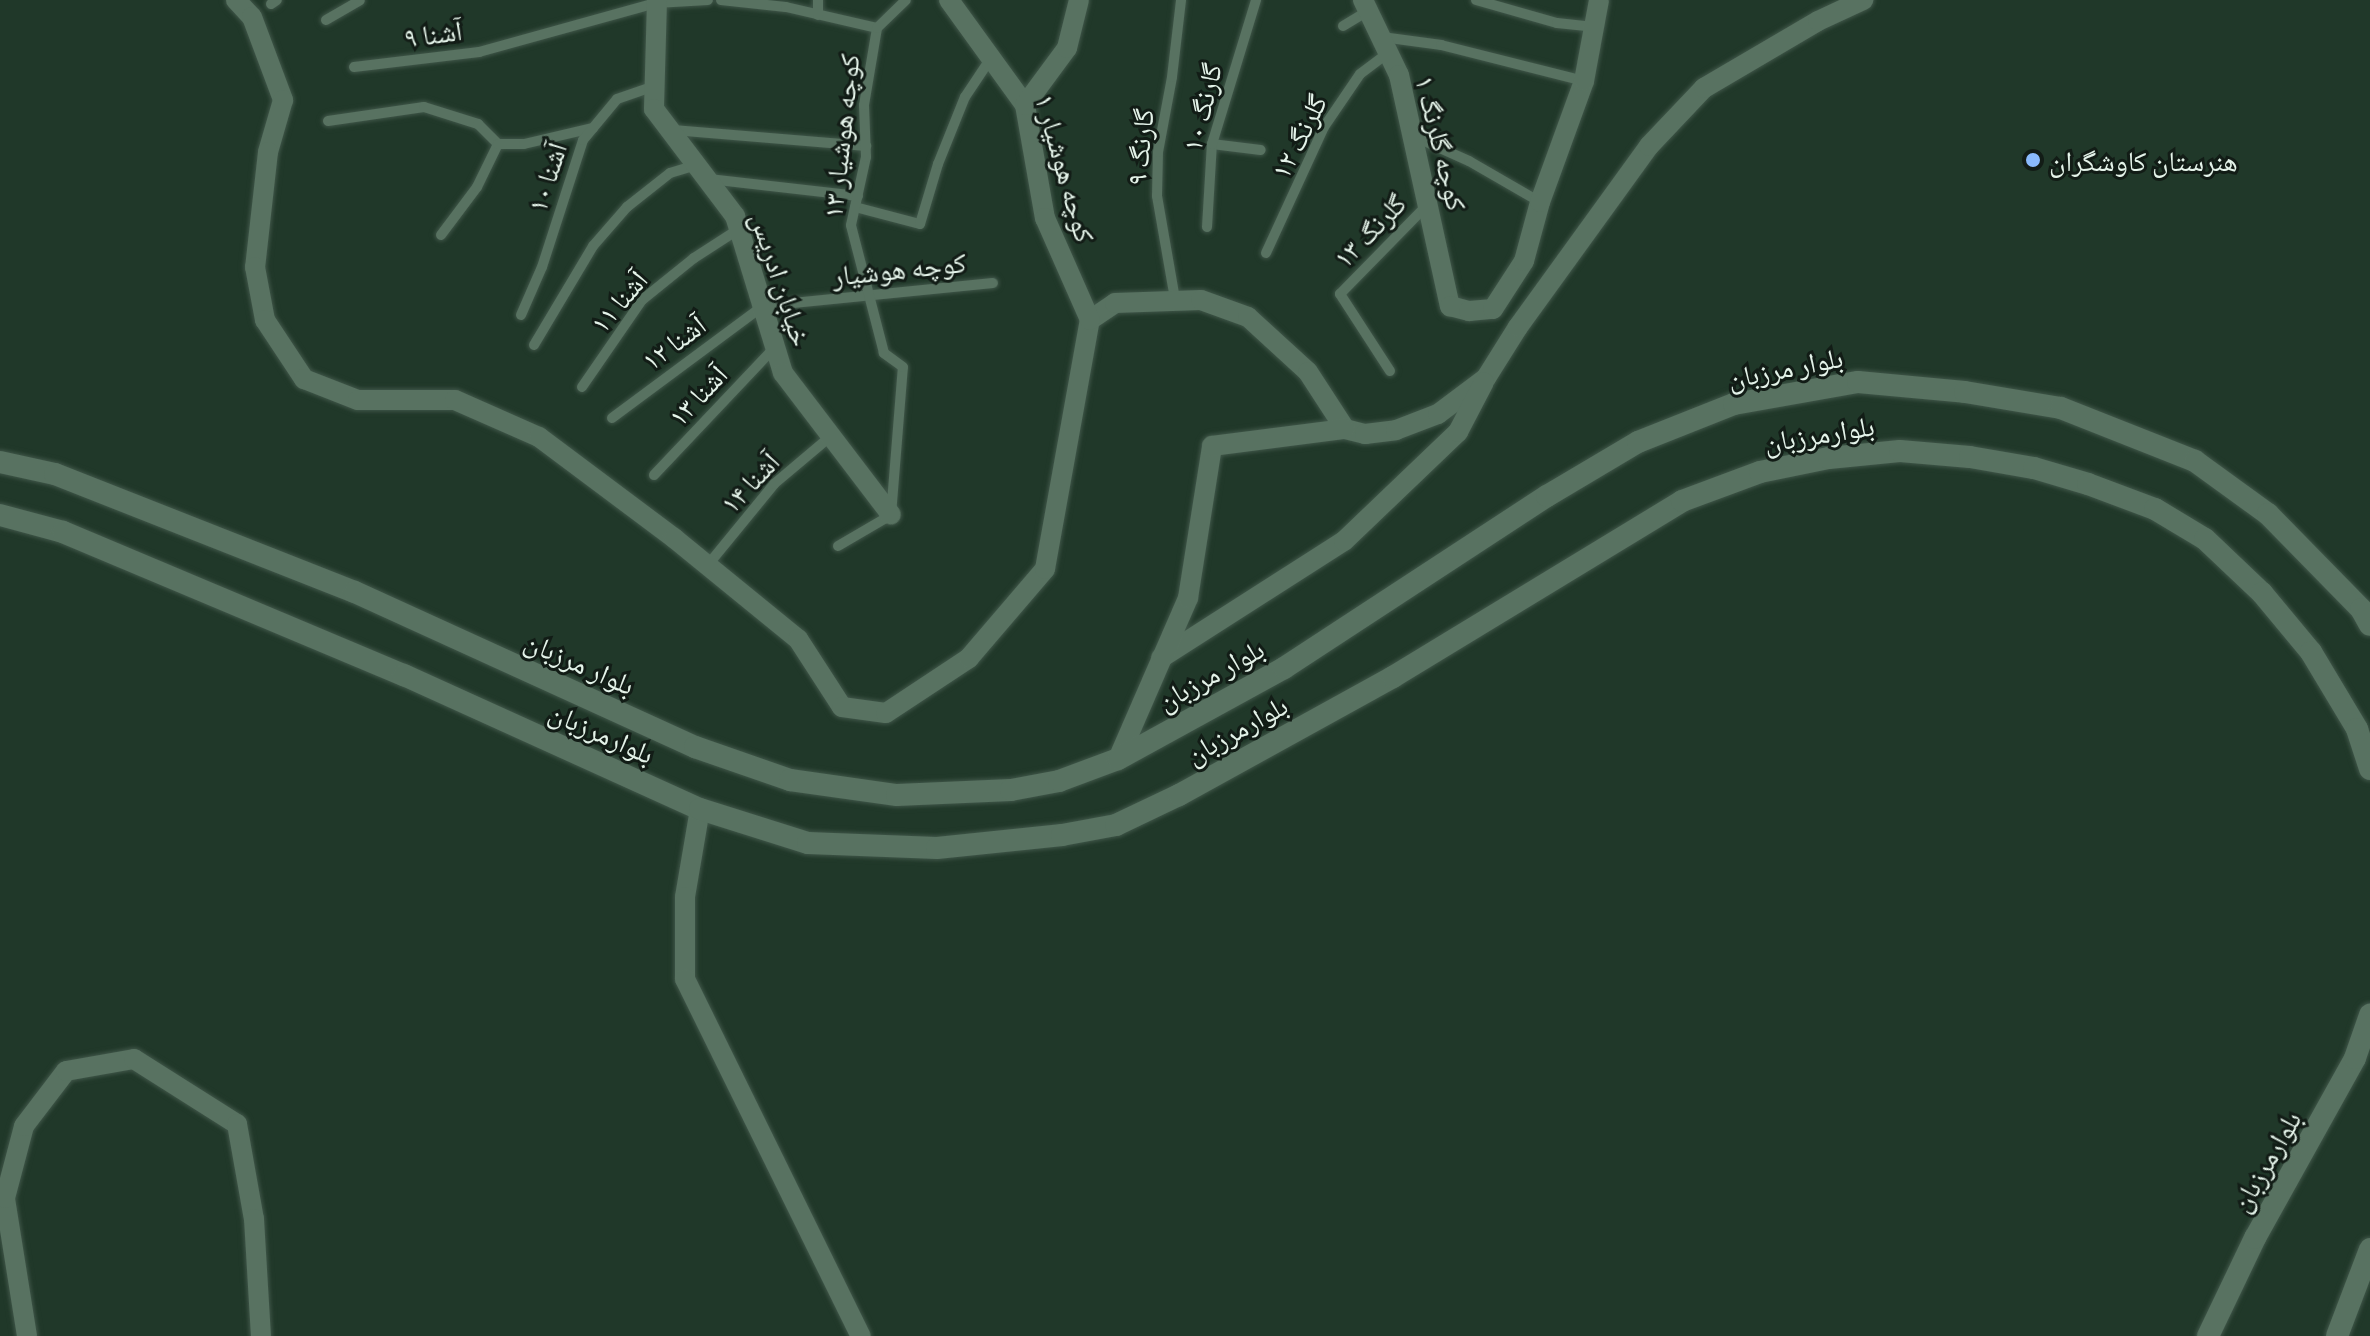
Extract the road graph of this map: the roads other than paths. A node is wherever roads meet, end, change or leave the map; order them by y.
1 (236, 0) edge
2 (360, 0) edge
3 (708, 0) edge
4 (721, 0) edge
5 (818, 0) edge
6 (906, 0) edge
7 (949, 0) edge
8 (1079, 0) edge
9 (1181, 0) edge
10 (1256, 0) edge
11 (1476, 0) edge
12 (1599, 0) edge
13 (1863, 0) edge
14 (656, 2) edge
15 (1366, 5) edge
16 (818, 15) junction
17 (326, 20) dead end
18 (1343, 26) dead end
19 (1594, 27) junction
20 (877, 28) junction
21 (1384, 45) junction
22 (991, 58) junction
23 (354, 67) dead end
24 (1584, 81) junction
25 (654, 86) junction
26 (1025, 105) junction
27 (328, 121) dead end
28 (593, 128) junction
29 (670, 130) junction
30 (1413, 136) junction
31 (498, 144) junction
32 (1212, 144) junction
33 (866, 146) junction
34 (1261, 150) dead end
35 (701, 172) junction
36 (857, 201) junction
37 (1540, 202) junction
38 (1429, 203) junction
39 (1207, 227) dead end
40 (739, 229) junction
41 (441, 235) dead end
42 (1266, 253) dead end
43 (993, 283) dead end
44 (868, 296) junction
45 (1175, 299) junction
46 (763, 306) junction
47 (521, 315) dead end
48 (1090, 320) junction
49 (534, 345) dead end
50 (775, 347) junction
51 (1390, 371) dead end
52 (1486, 378) junction
53 (582, 387) dead end
54 (612, 418) dead end
55 (1345, 429) junction
56 (831, 436) junction
57 (0, 462) edge
58 (654, 475) dead end
59 (0, 515) edge
60 (891, 515) junction
61 (838, 546) dead end
62 (707, 566) junction
63 (2370, 625) edge
64 (1161, 658) junction
65 (1118, 759) junction
66 (2370, 769) edge
67 (700, 809) junction
68 (2370, 1015) edge
69 (2370, 1249) edge
70 (27, 1336) edge
71 (261, 1336) edge
72 (861, 1336) edge
73 (2208, 1336) edge
74 (2337, 1336) edge

1 - 62 street
2 - 17 lane
3 - 14 lane, آشنا ۹
4 - 16 lane
5 - 16 lane
6 - 20 lane, کوچه هوشیار ۱۳
7 - 22 street, کوچه هوشیار ۱
8 - 26 street
9 - 45 lane, گارنگ ۹
10 - 32 lane, گارنگ ۱۰
11 - 19 lane
12 - 19 street
13 - 52 street
14 - 23 lane, آشنا ۹
14 - 25 street, خیابان ادریس
15 - 18 lane
15 - 21 street, کوچه گلرنگ ۱
16 - 20 lane
19 - 24 street
20 - 33 lane, کوچه هوشیار ۱۳
21 - 24 lane
21 - 30 street, کوچه گلرنگ ۱
21 - 42 lane, گلرنگ ۱۲
22 - 26 street, کوچه هوشیار ۱
22 - 36 lane
24 - 37 street
25 - 28 lane, آشنا ۱۰
25 - 29 street, خیابان ادریس
26 - 48 street, کوچه هوشیار ۱
27 - 31 lane
28 - 31 lane
28 - 47 lane, آشنا ۱۰
29 - 33 lane
29 - 35 street, خیابان ادریس
30 - 37 lane
30 - 38 street, کوچه گلرنگ ۱
31 - 41 lane
32 - 34 lane
32 - 39 lane, گارنگ ۱۰
33 - 36 lane, کوچه هوشیار ۱۳
35 - 36 lane
35 - 40 street, خیابان ادریس
35 - 49 lane
36 - 44 lane, کوچه هوشیار ۱۳
37 - 38 street, کوچه گلرنگ ۱
38 - 51 lane, گلرنگ ۱۳
40 - 46 street, خیابان ادریس
40 - 53 lane, آشنا ۱۱
43 - 44 lane, کوچه هوشیار
44 - 46 lane, کوچه هوشیار
44 - 60 lane, کوچه هوشیار ۱۳
45 - 48 street
45 - 55 street
46 - 50 street, خیابان ادریس
46 - 54 lane, آشنا ۱۲
48 - 62 street
50 - 56 street, خیابان ادریس
50 - 58 lane, آشنا ۱۳
52 - 55 street
52 - 64 street
55 - 64 street
56 - 60 street, خیابان ادریس
56 - 62 lane, آشنا ۱۴
57 - 65 main road, بلوار مرزبان
59 - 67 main road, بلوارمرزبان
60 - 61 lane
63 - 65 main road, بلوار مرزبان
64 - 65 street
66 - 67 main road, بلوارمرزبان
67 - 72 street
68 - 73 main road, بلوارمرزبان
69 - 74 main road
70 - 71 street

